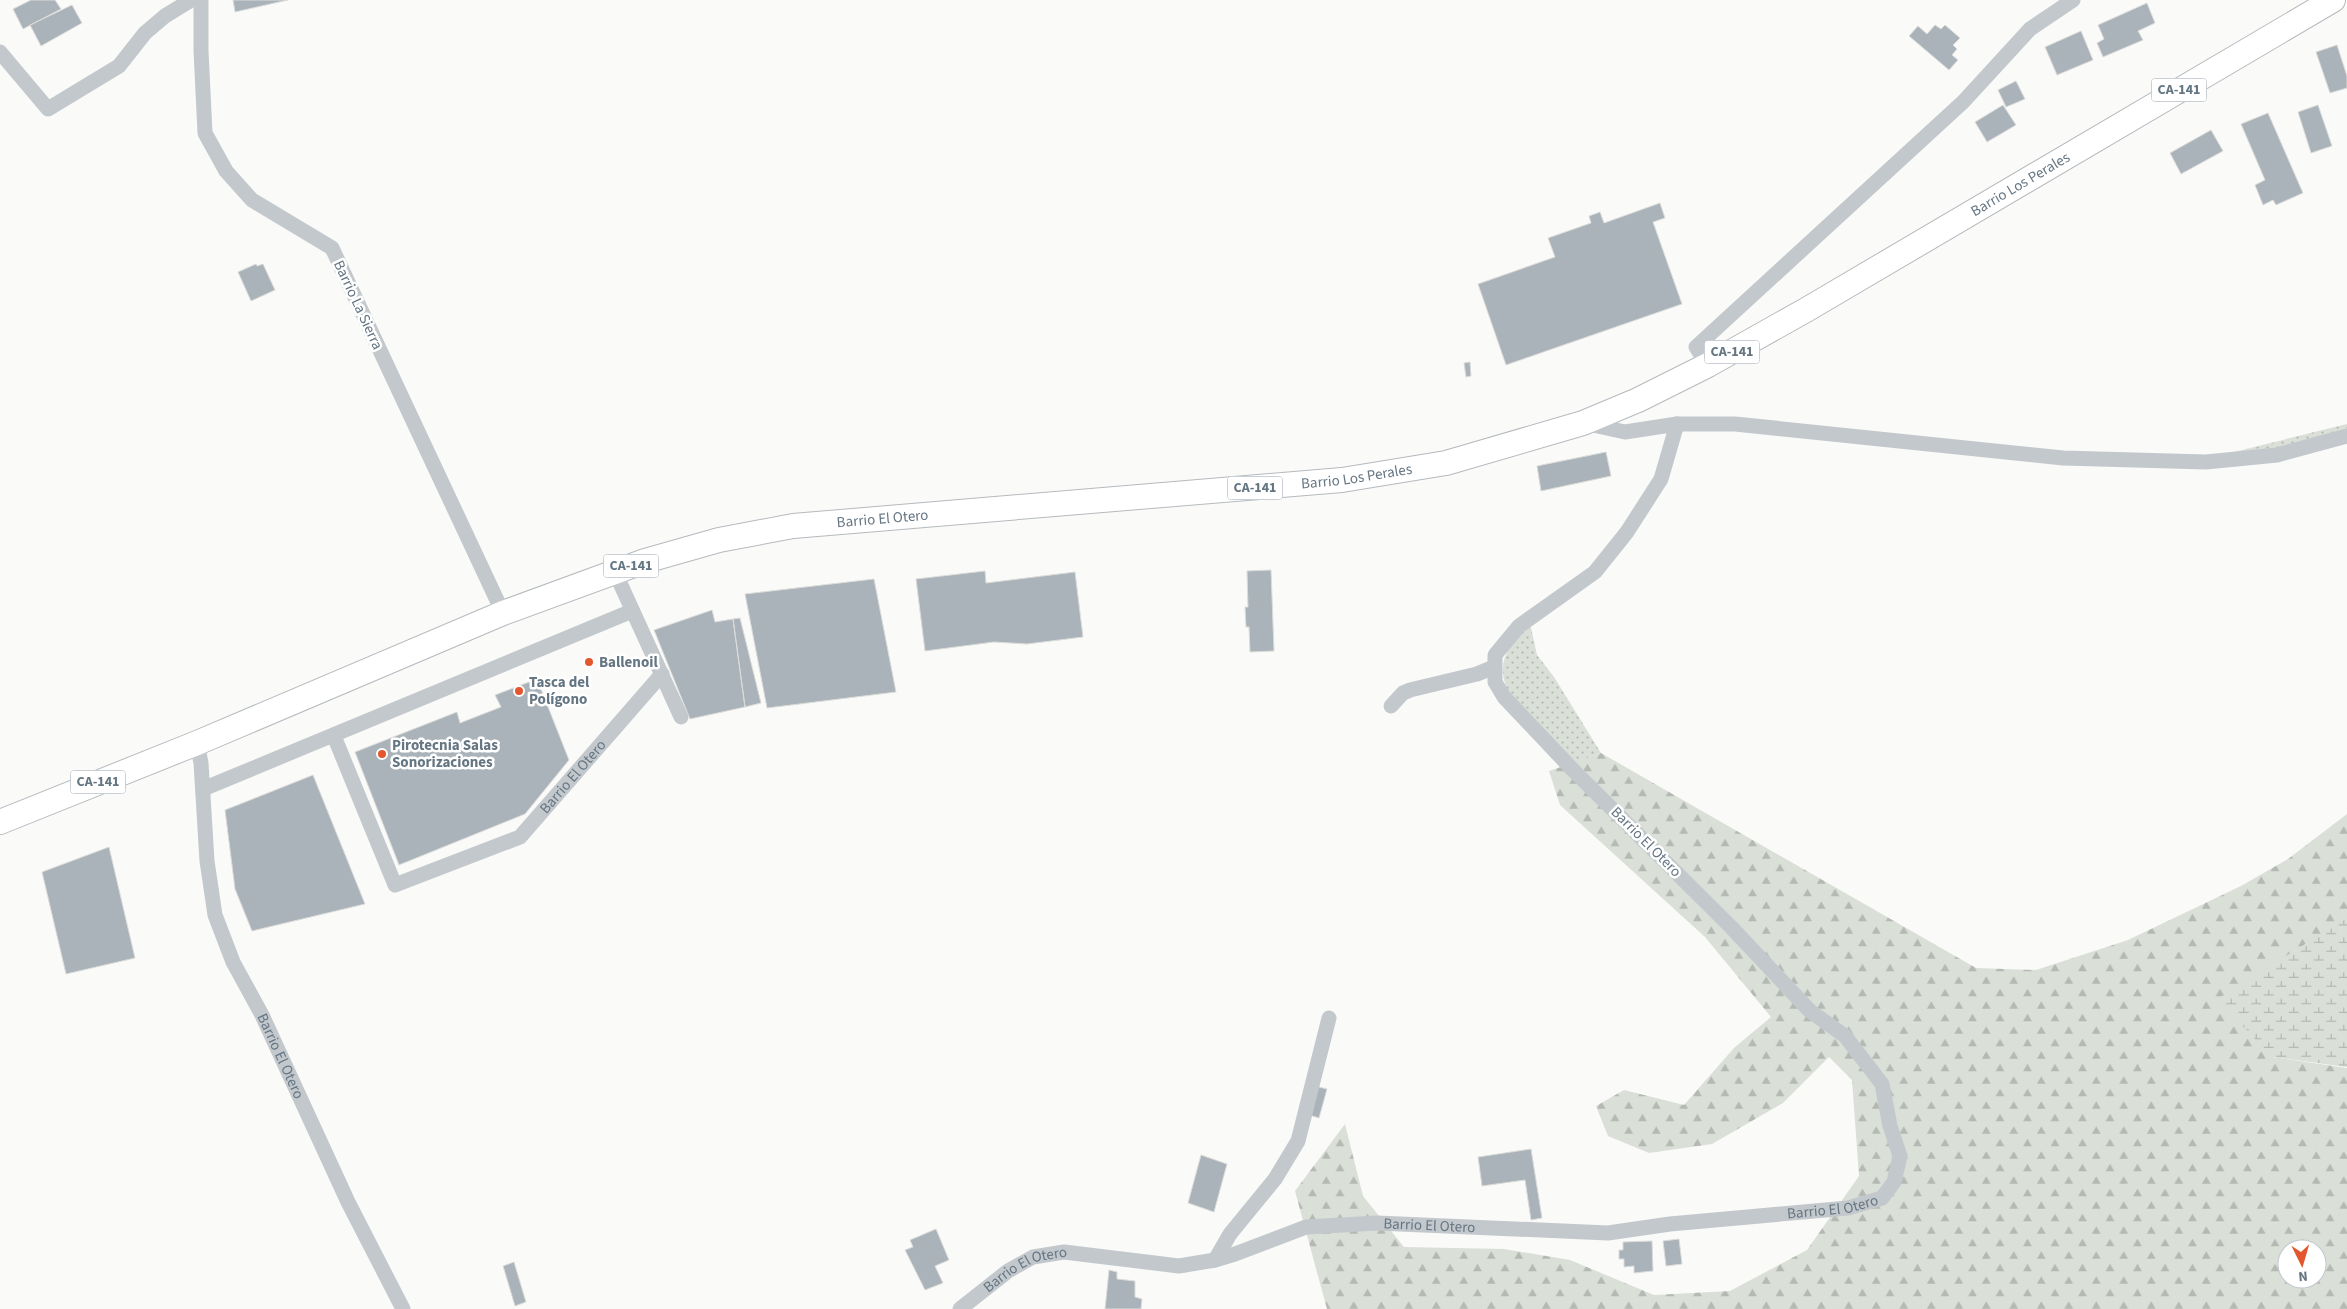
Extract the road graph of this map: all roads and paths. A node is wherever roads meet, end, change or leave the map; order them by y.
1 (191, 0) edge
2 (201, 0) edge
3 (2073, 0) edge
4 (2333, 0) edge
5 (0, 52) edge
6 (1708, 366) junction
7 (1583, 423) junction
8 (1677, 424) junction
9 (2347, 436) edge
10 (1094, 501) joint
11 (615, 572) junction
12 (632, 611) junction
13 (503, 613) junction
14 (1494, 667) junction
15 (662, 674) junction
16 (1391, 706) dead end
17 (681, 717) dead end
18 (334, 736) junction
19 (197, 743) junction
20 (203, 789) junction
21 (0, 822) edge
22 (1329, 1018) dead end
23 (1215, 1260) junction
24 (403, 1309) edge
25 (960, 1309) edge

1 - 5 street
2 - 13 street, Barrio La Sierra
3 - 6 street
4 - 6 main road, Barrio Los Perales / CA-141
6 - 7 main road, Barrio Los Perales / CA-141
7 - 8 street, Barrio Los Perales
7 - 10 main road, Barrio Los Perales / CA-141
8 - 9 street, Barrio Los Perales
8 - 14 street
10 - 11 main road, Barrio El Otero / CA-141
11 - 12 street
11 - 13 main road, Barrio El Otero / CA-141
12 - 15 street
12 - 18 street
13 - 19 main road, Barrio El Otero / CA-141
14 - 16 street
14 - 23 street, Barrio El Otero
15 - 17 street
15 - 18 street, Barrio El Otero
18 - 20 street
19 - 20 street, Barrio El Otero
19 - 21 main road, Barrio El Otero / CA-141
20 - 24 street, Barrio El Otero
22 - 23 street
23 - 25 street, Barrio El Otero

